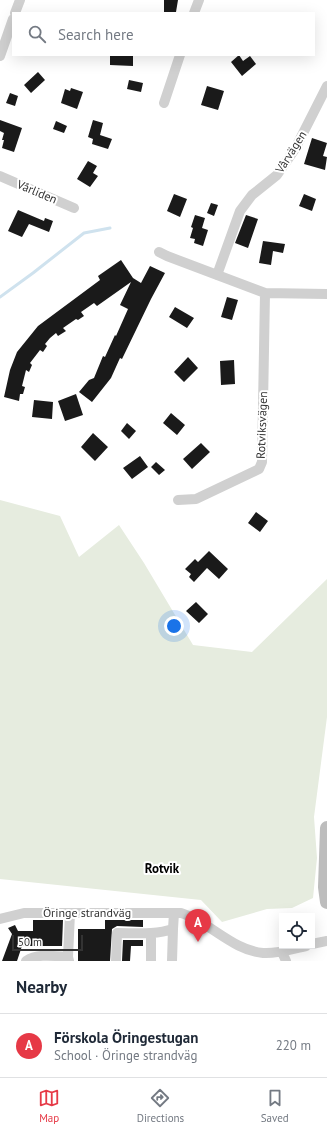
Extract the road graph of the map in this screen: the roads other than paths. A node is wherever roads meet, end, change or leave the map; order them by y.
1 (20, 0) edge
2 (199, 0) edge
3 (15, 12) edge
4 (194, 12) edge
5 (12, 22) edge
6 (0, 56) edge
7 (180, 56) edge
8 (327, 86) edge
9 (164, 103) dead end
10 (0, 176) edge
11 (74, 208) dead end
12 (159, 252) dead end
13 (217, 275) junction
14 (265, 293) junction
15 (327, 294) edge
16 (178, 500) dead end
17 (327, 828) edge
18 (327, 902) edge
19 (70, 913) junction
20 (174, 913) junction
21 (0, 919) edge
22 (173, 929) junction
23 (151, 933) junction
24 (327, 941) edge
25 (315, 943) edge
26 (299, 949) edge
27 (284, 956) edge
28 (68, 959) edge
29 (26, 961) edge
30 (116, 961) edge
31 (151, 961) edge
32 (172, 961) edge

1 - 3 street
2 - 4 street
5 - 6 street
7 - 9 street
8 - 13 street, Vårvägen
10 - 11 street, Vårliden
12 - 13 street
13 - 14 street
14 - 15 street
14 - 16 street, Rotviksvägen
17 - 18 main road
19 - 20 street, Öringe strandväg
19 - 21 street, Öringe strandväg
19 - 28 street
20 - 22 street
20 - 27 street, Öringe strandväg
22 - 23 street, Öringe strandväg
22 - 32 street
23 - 30 street, Öringe strandväg
23 - 31 street
24 - 25 street
26 - 27 street, Öringe strandväg
28 - 29 street

